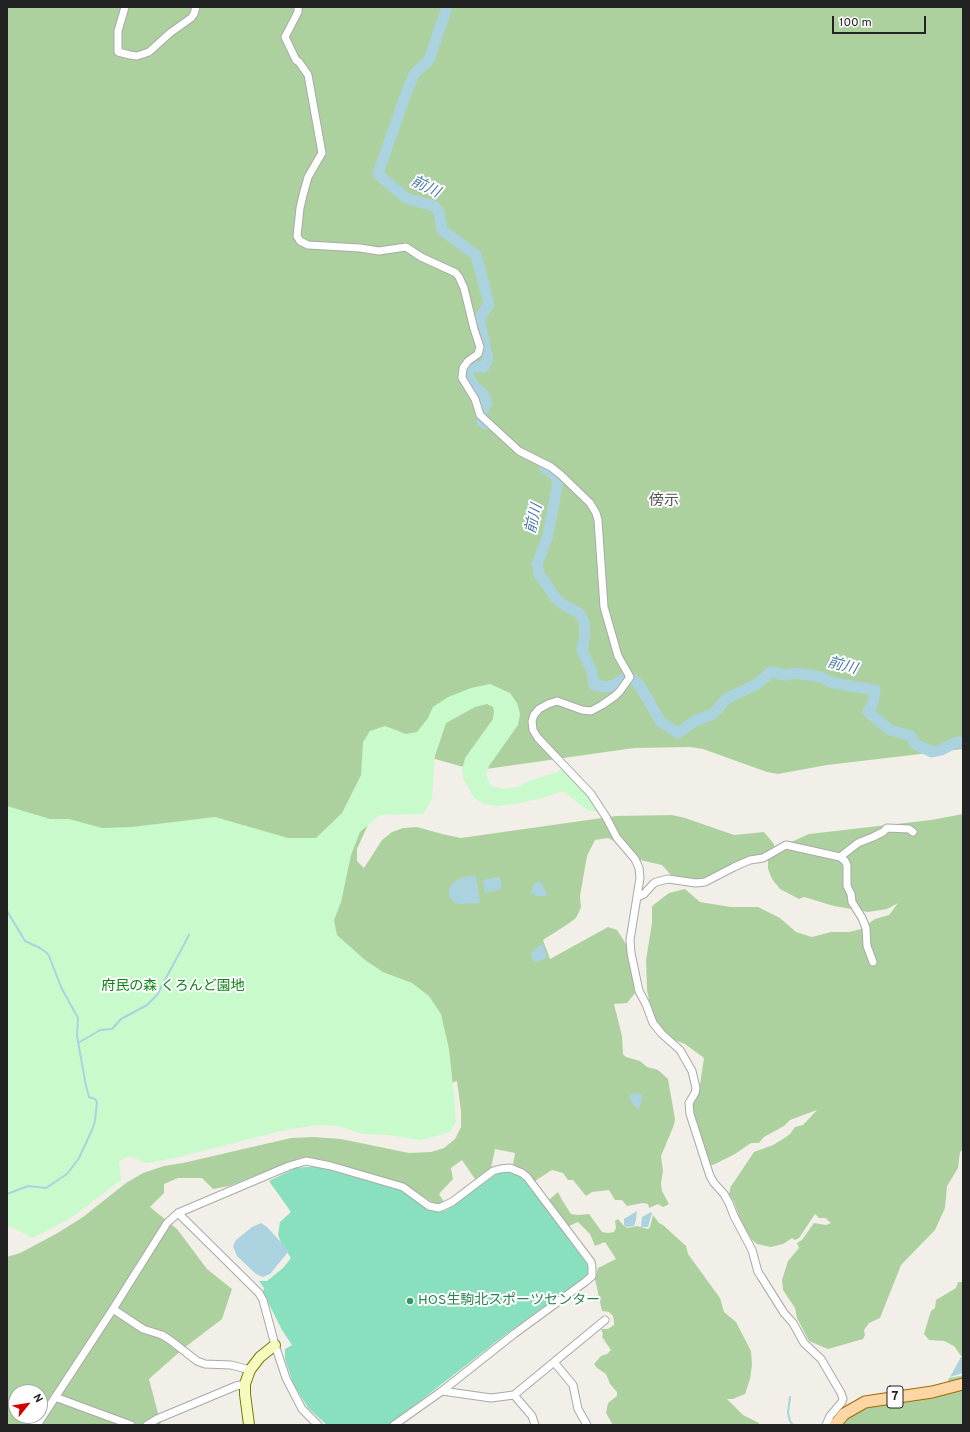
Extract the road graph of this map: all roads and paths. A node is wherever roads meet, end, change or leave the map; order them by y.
1 (125, 7) edge
2 (196, 7) edge
3 (298, 7) edge
4 (913, 832) dead end
5 (840, 857) junction
6 (637, 897) junction
7 (873, 962) dead end
8 (178, 1213) junction
9 (113, 1309) junction
10 (605, 1320) dead end
11 (275, 1345) junction
12 (554, 1362) junction
13 (250, 1370) junction
14 (245, 1384) junction
15 (963, 1384) edge
16 (442, 1391) junction
17 (514, 1395) junction
18 (55, 1397) junction
19 (34, 1425) edge
20 (131, 1425) edge
21 (147, 1425) edge
22 (249, 1425) edge
23 (318, 1425) edge
24 (394, 1425) edge
25 (535, 1425) edge
26 (587, 1425) edge
27 (826, 1425) edge
28 (835, 1425) edge

1 - 2 street
3 - 6 street
4 - 5 street
5 - 6 street
5 - 7 street
6 - 27 street
8 - 9 street
8 - 11 street
8 - 16 street
9 - 13 street
9 - 18 street
10 - 12 street
11 - 13 street
11 - 23 street
12 - 17 street
12 - 26 street
13 - 14 street
14 - 21 street
14 - 22 street
15 - 28 main road, 7
16 - 17 street
16 - 24 street
17 - 25 street
18 - 19 street
18 - 20 street

